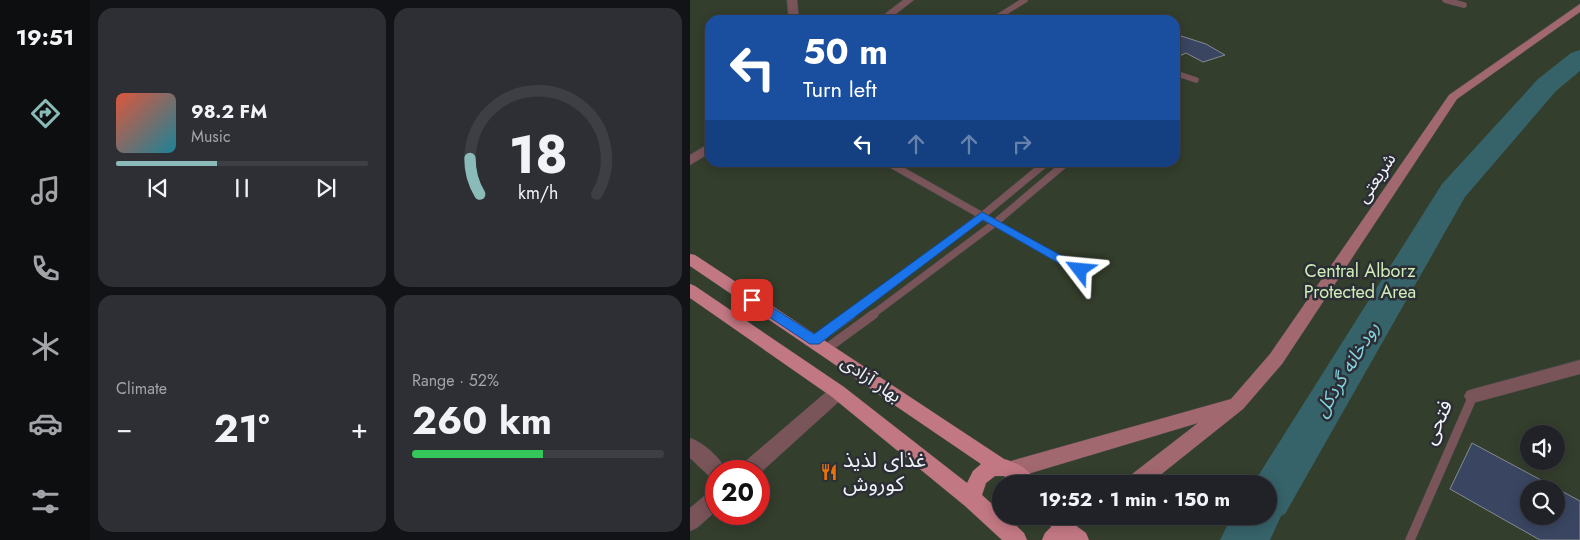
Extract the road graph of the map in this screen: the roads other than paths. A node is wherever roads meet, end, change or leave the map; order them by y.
1 (792, 0) edge
2 (909, 0) edge
3 (1025, 0) edge
4 (1445, 0) edge
5 (1464, 5) dead end
6 (1580, 7) edge
7 (794, 15) edge
8 (889, 15) edge
9 (1004, 15) edge
10 (1180, 75) edge
11 (1196, 80) dead end
12 (705, 150) edge
13 (690, 161) edge
14 (896, 167) edge
15 (1041, 167) edge
16 (1061, 167) edge
17 (982, 215) junction
18 (995, 223) junction
19 (690, 259) edge
20 (1080, 270) dead end
21 (690, 290) edge
22 (820, 345) junction
23 (1580, 366) edge
24 (838, 392) junction
25 (1473, 396) joint
26 (1237, 404) junction
27 (690, 446) edge
28 (705, 460) edge
29 (761, 460) edge
30 (1006, 469) junction
31 (1015, 475) edge
32 (1146, 475) edge
33 (972, 499) junction
34 (705, 508) edge
35 (690, 521) edge
36 (1064, 525) edge
37 (1017, 540) edge
38 (1079, 540) edge
39 (1410, 540) edge

1 - 7 street
2 - 8 street
3 - 9 lane
4 - 5 lane
6 - 26 street, شریعتی
10 - 11 lane
12 - 13 street
14 - 17 lane
15 - 17 lane
16 - 18 lane
17 - 18 lane
17 - 22 lane
18 - 20 lane
18 - 22 lane
19 - 22 main road, بهار آزادی
21 - 24 main road, بهار آزادی
22 - 30 main road, بهار آزادی
23 - 25 street, فتحی
24 - 29 street
24 - 33 main road, بهار آزادی
25 - 39 lane, فتحی
26 - 30 street
26 - 32 street, شریعتی
27 - 28 street
30 - 31 main road, بهار آزادی
30 - 33 main road
33 - 37 main road, بهار آزادی
34 - 35 street
36 - 38 main road

